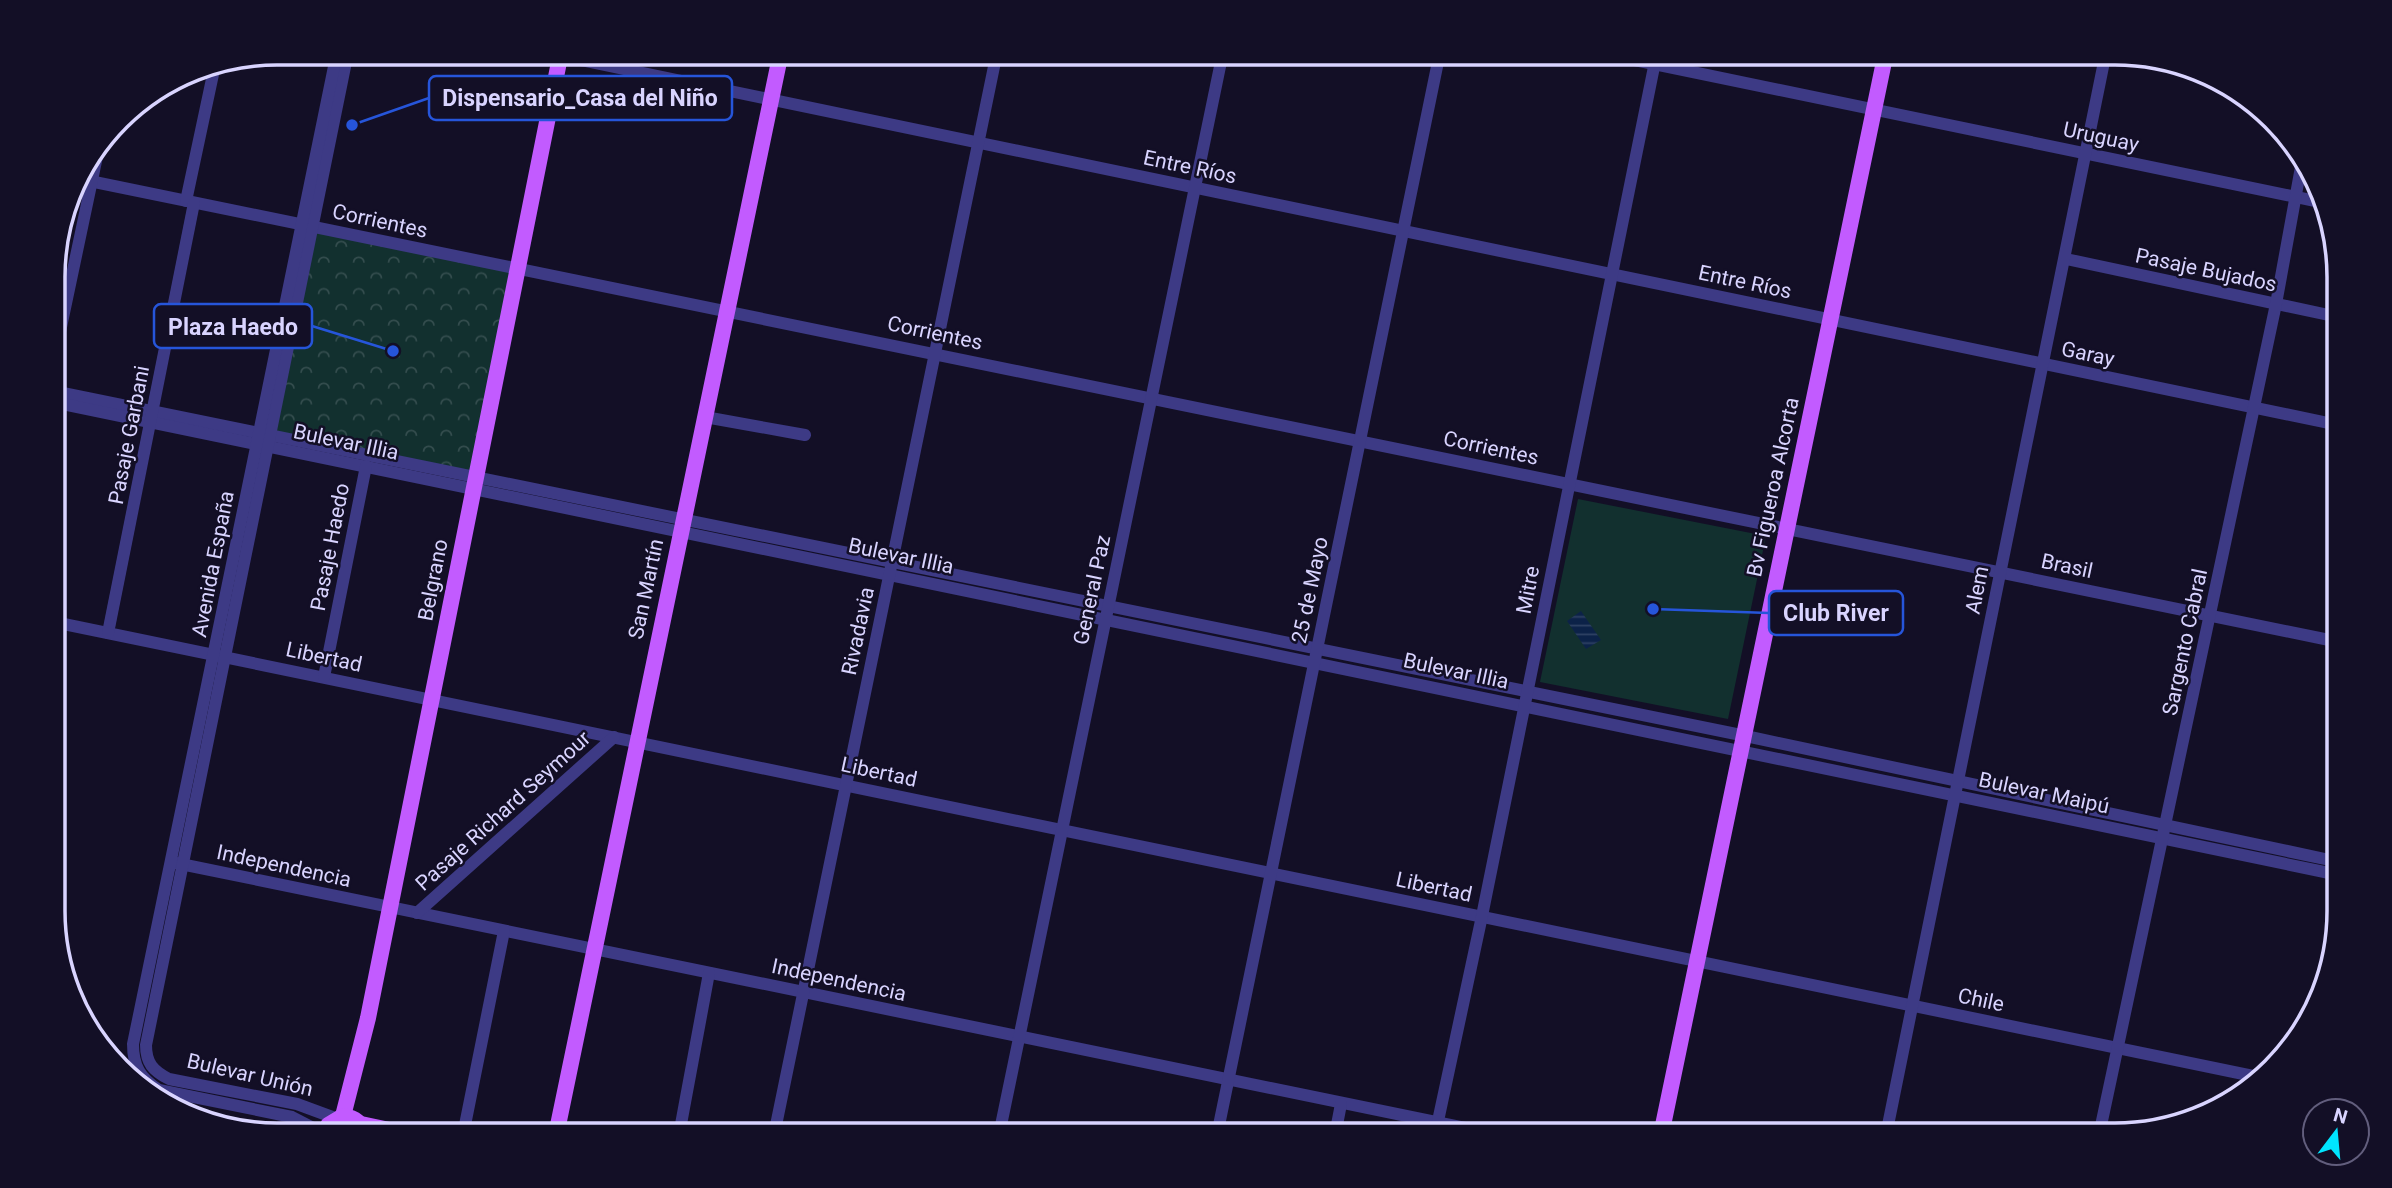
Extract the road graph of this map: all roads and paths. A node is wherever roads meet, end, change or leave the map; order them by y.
1 (335, 65) edge
2 (345, 65) edge
3 (559, 65) edge
4 (611, 65) edge
5 (778, 65) edge
6 (995, 65) edge
7 (1220, 65) edge
8 (1437, 65) edge
9 (1654, 65) edge
10 (1681, 65) edge
11 (1883, 65) edge
12 (2103, 65) edge
13 (213, 75) edge
14 (771, 100) junction
15 (1874, 110) junction
16 (979, 143) junction
17 (2085, 153) junction
18 (94, 171) edge
19 (2300, 173) edge
20 (88, 181) edge
21 (91, 182) junction
22 (1195, 188) junction
23 (2295, 197) junction
24 (2313, 201) edge
25 (190, 202) junction
26 (308, 225) junction
27 (1403, 231) junction
28 (2066, 259) junction
29 (519, 270) junction
30 (1612, 274) junction
31 (2276, 304) junction
32 (65, 307) edge
33 (727, 310) junction
34 (2327, 315) edge
35 (1829, 319) junction
36 (936, 352) junction
37 (2043, 364) junction
38 (65, 394) edge
39 (1152, 397) junction
40 (65, 404) edge
41 (2253, 408) junction
42 (153, 417) junction
43 (705, 417) junction
44 (2327, 423) edge
45 (805, 435) dead end
46 (262, 439) junction
47 (1360, 440) junction
48 (366, 466) junction
49 (475, 482) junction
50 (1570, 484) junction
51 (682, 525) junction
52 (1787, 528) junction
53 (891, 568) junction
54 (2000, 572) junction
55 (1107, 612) junction
56 (2211, 616) junction
57 (65, 624) edge
58 (108, 633) junction
59 (2327, 640) edge
60 (222, 655) junction
61 (1316, 655) junction
62 (324, 677) junction
63 (1526, 698) junction
64 (430, 699) junction
65 (614, 737) junction
66 (636, 742) junction
67 (1741, 742) junction
68 (846, 785) junction
69 (1957, 788) junction
70 (1062, 830) junction
71 (2164, 832) junction
72 (2327, 860) edge
73 (176, 864) junction
74 (2327, 872) edge
75 (1271, 873) junction
76 (389, 907) junction
77 (417, 913) junction
78 (1482, 916) junction
79 (504, 931) junction
80 (596, 950) junction
81 (1697, 961) junction
82 (709, 973) junction
83 (803, 992) junction
84 (1913, 1005) junction
85 (1020, 1036) junction
86 (2117, 1048) junction
87 (156, 1072) joint
88 (141, 1074) edge
89 (2249, 1075) edge
90 (1229, 1079) junction
91 (165, 1091) edge
92 (1341, 1104) junction
93 (339, 1117) junction
94 (303, 1123) edge
95 (331, 1123) edge
96 (357, 1123) edge
97 (465, 1123) edge
98 (559, 1123) edge
99 (681, 1123) edge
100 (776, 1123) edge
101 (1002, 1123) edge
102 (1220, 1123) edge
103 (1337, 1123) edge
104 (1413, 1123) edge
105 (1437, 1123) edge
106 (1663, 1123) edge
107 (1888, 1123) edge
108 (2101, 1123) edge

1 - 26 street, Avenida España
2 - 26 street, Avenida España
3 - 29 main road, Belgrano
4 - 14 street, Entre Ríos
5 - 14 main road, San Martín
6 - 16 street, Rivadavia
7 - 22 street, General Paz
8 - 27 street, 25 de Mayo
9 - 30 street, Mitre
10 - 15 street, Uruguay
11 - 15 main road, Bv Figueroa Alcorta
12 - 17 street, Alem
13 - 25 street, Pasaje Garbani
14 - 16 street, Entre Ríos
14 - 33 main road, San Martín
15 - 17 street, Uruguay
15 - 35 main road, Bv Figueroa Alcorta
16 - 22 street, Entre Ríos
16 - 36 street, Rivadavia
17 - 23 street, Uruguay
17 - 28 street, Alem
18 - 21 street
19 - 23 street, Sargento Cabral
20 - 21 street, Corrientes
21 - 25 street, Corrientes
21 - 32 street
22 - 27 street, Entre Ríos
22 - 39 street, General Paz
23 - 24 street, Uruguay
23 - 31 street, Sargento Cabral
25 - 26 street, Corrientes
25 - 42 street, Pasaje Garbani
26 - 29 street, Corrientes
26 - 46 street, Avenida España
27 - 30 street, Entre Ríos
27 - 47 street, 25 de Mayo
28 - 31 street, Pasaje Bujados
28 - 37 street, Alem
29 - 33 street, Corrientes
29 - 49 main road, Belgrano
30 - 35 street, Entre Ríos
30 - 50 street, Mitre
31 - 34 street, Pasaje Bujados
31 - 41 street, Sargento Cabral
33 - 36 street, Corrientes
33 - 43 main road, San Martín
35 - 37 street, Garay
35 - 52 main road, Bv Figueroa Alcorta
36 - 39 street, Corrientes
36 - 53 street, Rivadavia
37 - 41 street, Garay
37 - 54 street, Alem
38 - 42 street, Bulevar Illia
39 - 47 street, Corrientes
39 - 55 street, General Paz
40 - 42 street, Bulevar Illia
41 - 44 street, Garay
41 - 56 street, Sargento Cabral
42 - 46 street, Bulevar Illia
42 - 58 street, Pasaje Garbani
43 - 45 street
43 - 51 main road, San Martín
46 - 48 street, Bulevar Illia
46 - 49 street, Bulevar Illia
46 - 60 street, Avenida España
47 - 50 street, Corrientes
47 - 61 street, 25 de Mayo
48 - 49 street, Bulevar Illia
48 - 62 street, Pasaje Haedo
49 - 51 street, Bulevar Illia
49 - 64 main road, Belgrano
50 - 52 street, Corrientes
50 - 63 street, Mitre
51 - 53 street, Bulevar Illia
51 - 66 main road, San Martín
52 - 54 street, Brasil
52 - 67 main road, Bv Figueroa Alcorta
53 - 55 street, Bulevar Illia
53 - 68 street, Rivadavia
54 - 56 street, Brasil
54 - 69 street, Alem
55 - 61 street, Bulevar Illia
55 - 70 street, General Paz
56 - 59 street, Brasil
56 - 71 street, Sargento Cabral
57 - 58 street, Libertad
58 - 60 street, Libertad
60 - 62 street, Libertad
60 - 73 street, Avenida España
61 - 63 street, Bulevar Illia
61 - 75 street, 25 de Mayo
62 - 64 street, Libertad
63 - 67 street, Bulevar Illia
63 - 78 street, Mitre
64 - 65 street, Libertad
64 - 76 main road, Belgrano
65 - 66 street, Libertad
65 - 77 street, Pasaje Richard Seymour
66 - 68 street, Libertad
66 - 80 main road, San Martín
67 - 69 street, Bulevar Maipú
67 - 81 main road, Bv Figueroa Alcorta
68 - 70 street, Libertad
68 - 83 street, Rivadavia
69 - 71 street, Bulevar Maipú
69 - 84 street, Alem
70 - 75 street, Libertad
70 - 85 street, General Paz
71 - 72 street, Bulevar Maipú
71 - 74 street, Bulevar Maipú
71 - 86 street, Sargento Cabral
73 - 76 street, Independencia
73 - 87 street, Avenida España
73 - 88 street, Avenida España
75 - 78 street, Libertad
75 - 90 street, 25 de Mayo
76 - 77 street, Independencia
76 - 93 main road, Belgrano
77 - 79 street, Independencia
78 - 81 street, Libertad
78 - 105 street, Mitre
79 - 80 street, Independencia
79 - 97 street
80 - 82 street, Independencia
80 - 98 main road, San Martín
81 - 84 street, Chile
81 - 106 main road, Bv Figueroa Alcorta
82 - 83 street, Independencia
82 - 99 street
83 - 85 street, Independencia
83 - 100 street, Rivadavia
84 - 86 street, Chile
84 - 107 street, Alem
85 - 90 street, Independencia
85 - 101 street, General Paz
86 - 89 street, Chile
86 - 108 street, Sargento Cabral
87 - 93 street, Bulevar Unión
90 - 92 street, Independencia
90 - 102 street, 25 de Mayo
91 - 94 street, Bulevar Unión
92 - 103 street
92 - 104 street, Independencia
93 - 95 main road, Belgrano
93 - 96 main road

